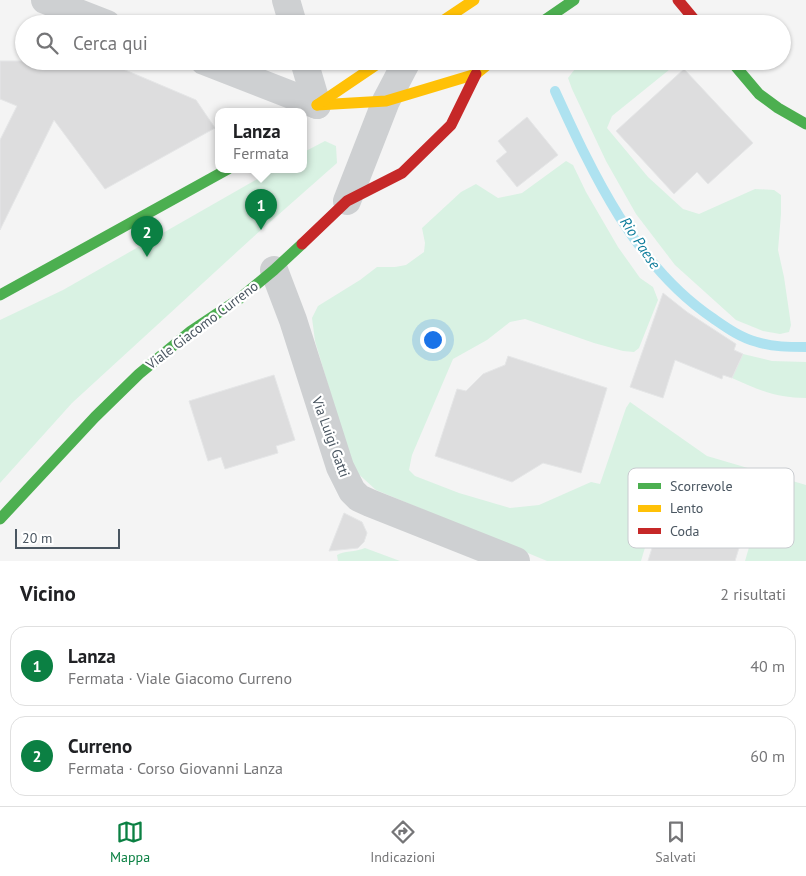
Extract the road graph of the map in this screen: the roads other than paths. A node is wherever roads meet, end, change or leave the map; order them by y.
1 (46, 0) edge
2 (286, 0) edge
3 (474, 0) edge
4 (574, 0) edge
5 (678, 0) edge
6 (84, 15) edge
7 (290, 15) edge
8 (452, 15) edge
9 (552, 15) edge
10 (690, 15) edge
11 (223, 70) edge
12 (305, 70) edge
13 (369, 70) edge
14 (402, 70) edge
15 (481, 70) edge
16 (739, 70) edge
17 (476, 74) junction
18 (386, 101) junction
19 (306, 108) edge
20 (310, 110) edge
21 (806, 124) edge
22 (221, 173) edge
23 (348, 201) junction
24 (274, 270) junction
25 (0, 295) edge
26 (0, 519) edge
27 (516, 561) edge

1 - 6 street
2 - 7 street
3 - 8 street
4 - 9 street
5 - 10 street
11 - 19 street
12 - 20 street
13 - 20 street
14 - 18 street, Viale Giacomo Curreno
15 - 17 street
16 - 21 street
17 - 18 street
17 - 23 street, Viale Giacomo Curreno
18 - 20 street
18 - 23 street, Viale Giacomo Curreno
22 - 25 street
23 - 24 street, Viale Giacomo Curreno
24 - 26 street, Viale Giacomo Curreno
24 - 27 street, Via Luigi Gatti

